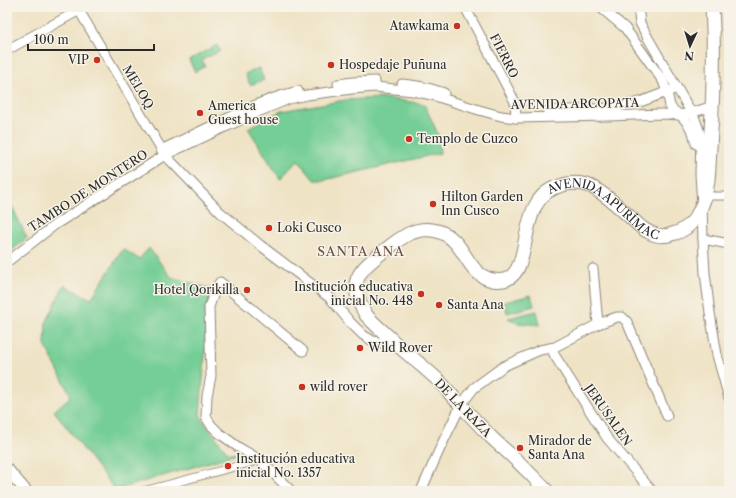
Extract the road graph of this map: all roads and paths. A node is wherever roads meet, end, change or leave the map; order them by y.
1 (465, 7) edge
2 (600, 7) edge
3 (638, 7) edge
4 (712, 7) edge
5 (80, 8) edge
6 (639, 17) junction
7 (625, 28) junction
8 (7, 50) edge
9 (677, 88) junction
10 (667, 92) junction
11 (713, 106) junction
12 (691, 113) junction
13 (516, 115) junction
14 (680, 115) junction
15 (163, 153) junction
16 (700, 163) junction
17 (729, 196) edge
18 (704, 201) junction
19 (703, 239) junction
20 (729, 244) edge
21 (7, 262) edge
22 (594, 269) dead end
23 (598, 324) junction
24 (377, 326) joint
25 (393, 340) junction
26 (551, 348) junction
27 (303, 351) dead end
28 (729, 398) edge
29 (461, 405) junction
30 (667, 416) dead end
31 (260, 460) junction
32 (7, 469) edge
33 (26, 491) edge
34 (144, 491) edge
35 (291, 491) edge
36 (421, 491) edge
37 (547, 491) edge
38 (652, 491) edge

1 - 13 street, FIERRO
2 - 7 street
3 - 6 street
4 - 11 main road
5 - 8 street
5 - 15 street, MELOQ
6 - 7 street
6 - 9 street
7 - 10 street
9 - 10 street, AVENIDA ARCOPATA
9 - 12 street
10 - 13 street, AVENIDA ARCOPATA
10 - 14 street
11 - 12 street, AVENIDA ARCOPATA
11 - 18 main road
12 - 14 street, AVENIDA ARCOPATA
12 - 16 street
13 - 14 street, AVENIDA ARCOPATA
13 - 15 street, AVENIDA ARCOPATA
14 - 16 street
15 - 21 street, TAMBO DE MONTERO
15 - 25 street, MELOQ
16 - 18 street
17 - 18 street
18 - 19 street
18 - 24 main road, AVENIDA APURÍMAC
19 - 20 street
19 - 28 street
22 - 23 street
23 - 26 street
23 - 30 street
24 - 25 main road, DE LA RAZA
25 - 29 main road, DE LA RAZA
26 - 29 street
26 - 38 street, JERUSALEN
27 - 31 street
29 - 36 street
29 - 37 main road, DE LA RAZA
31 - 34 street
31 - 35 street
32 - 33 street

